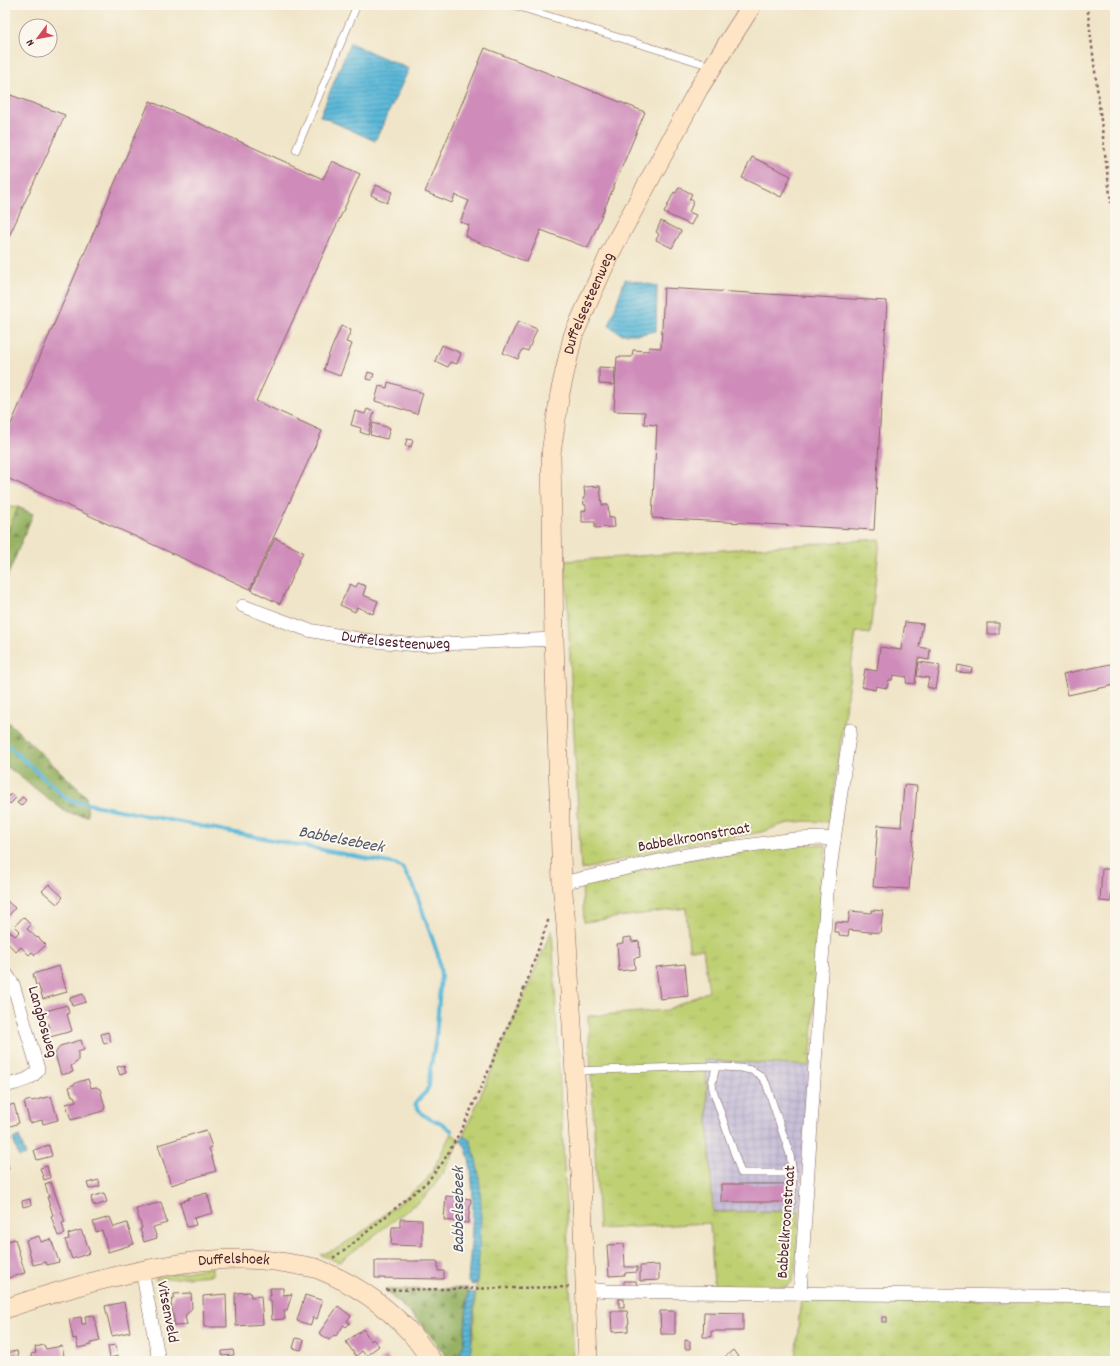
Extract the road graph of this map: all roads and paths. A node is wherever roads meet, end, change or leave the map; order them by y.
1 (357, 5) edge
2 (513, 5) edge
3 (752, 5) edge
4 (1086, 5) edge
5 (713, 67) junction
6 (296, 150) dead end
7 (1111, 202) dead end
8 (243, 606) dead end
9 (554, 639) junction
10 (850, 730) dead end
11 (834, 840) junction
12 (562, 883) junction
13 (552, 911) dead end
14 (5, 972) edge
15 (716, 1067) junction
16 (575, 1070) junction
17 (5, 1086) edge
18 (793, 1173) junction
19 (792, 1201) dead end
20 (318, 1269) junction
21 (142, 1270) junction
22 (585, 1289) junction
23 (800, 1293) junction
24 (369, 1296) junction
25 (1115, 1297) edge
26 (5, 1309) edge
27 (159, 1361) edge
28 (432, 1361) edge
29 (588, 1361) edge

1 - 6 lane
2 - 5 lane
3 - 5 street, Duffelsesteenweg
4 - 7 path
5 - 9 street, Duffelsesteenweg
8 - 9 street, Duffelsesteenweg
9 - 12 street, Duffelsesteenweg
10 - 11 street, Babbelkroonstraat
11 - 12 street, Babbelkroonstraat
11 - 23 street, Babbelkroonstraat
12 - 16 street, Duffelsesteenweg
13 - 20 path
14 - 17 street, Langbosweg
15 - 16 lane
15 - 18 lane
15 - 18 lane
16 - 22 street, Duffelsesteenweg
18 - 19 lane
20 - 21 street, Duffelshoek
20 - 24 street, Duffelshoek
21 - 26 street, Duffelshoek
21 - 27 street, Vitsenveld
22 - 23 street
22 - 24 path
22 - 29 street, Duffelsesteenweg
23 - 25 street, Babbelkroonstraat
24 - 28 street, Duffelshoek

